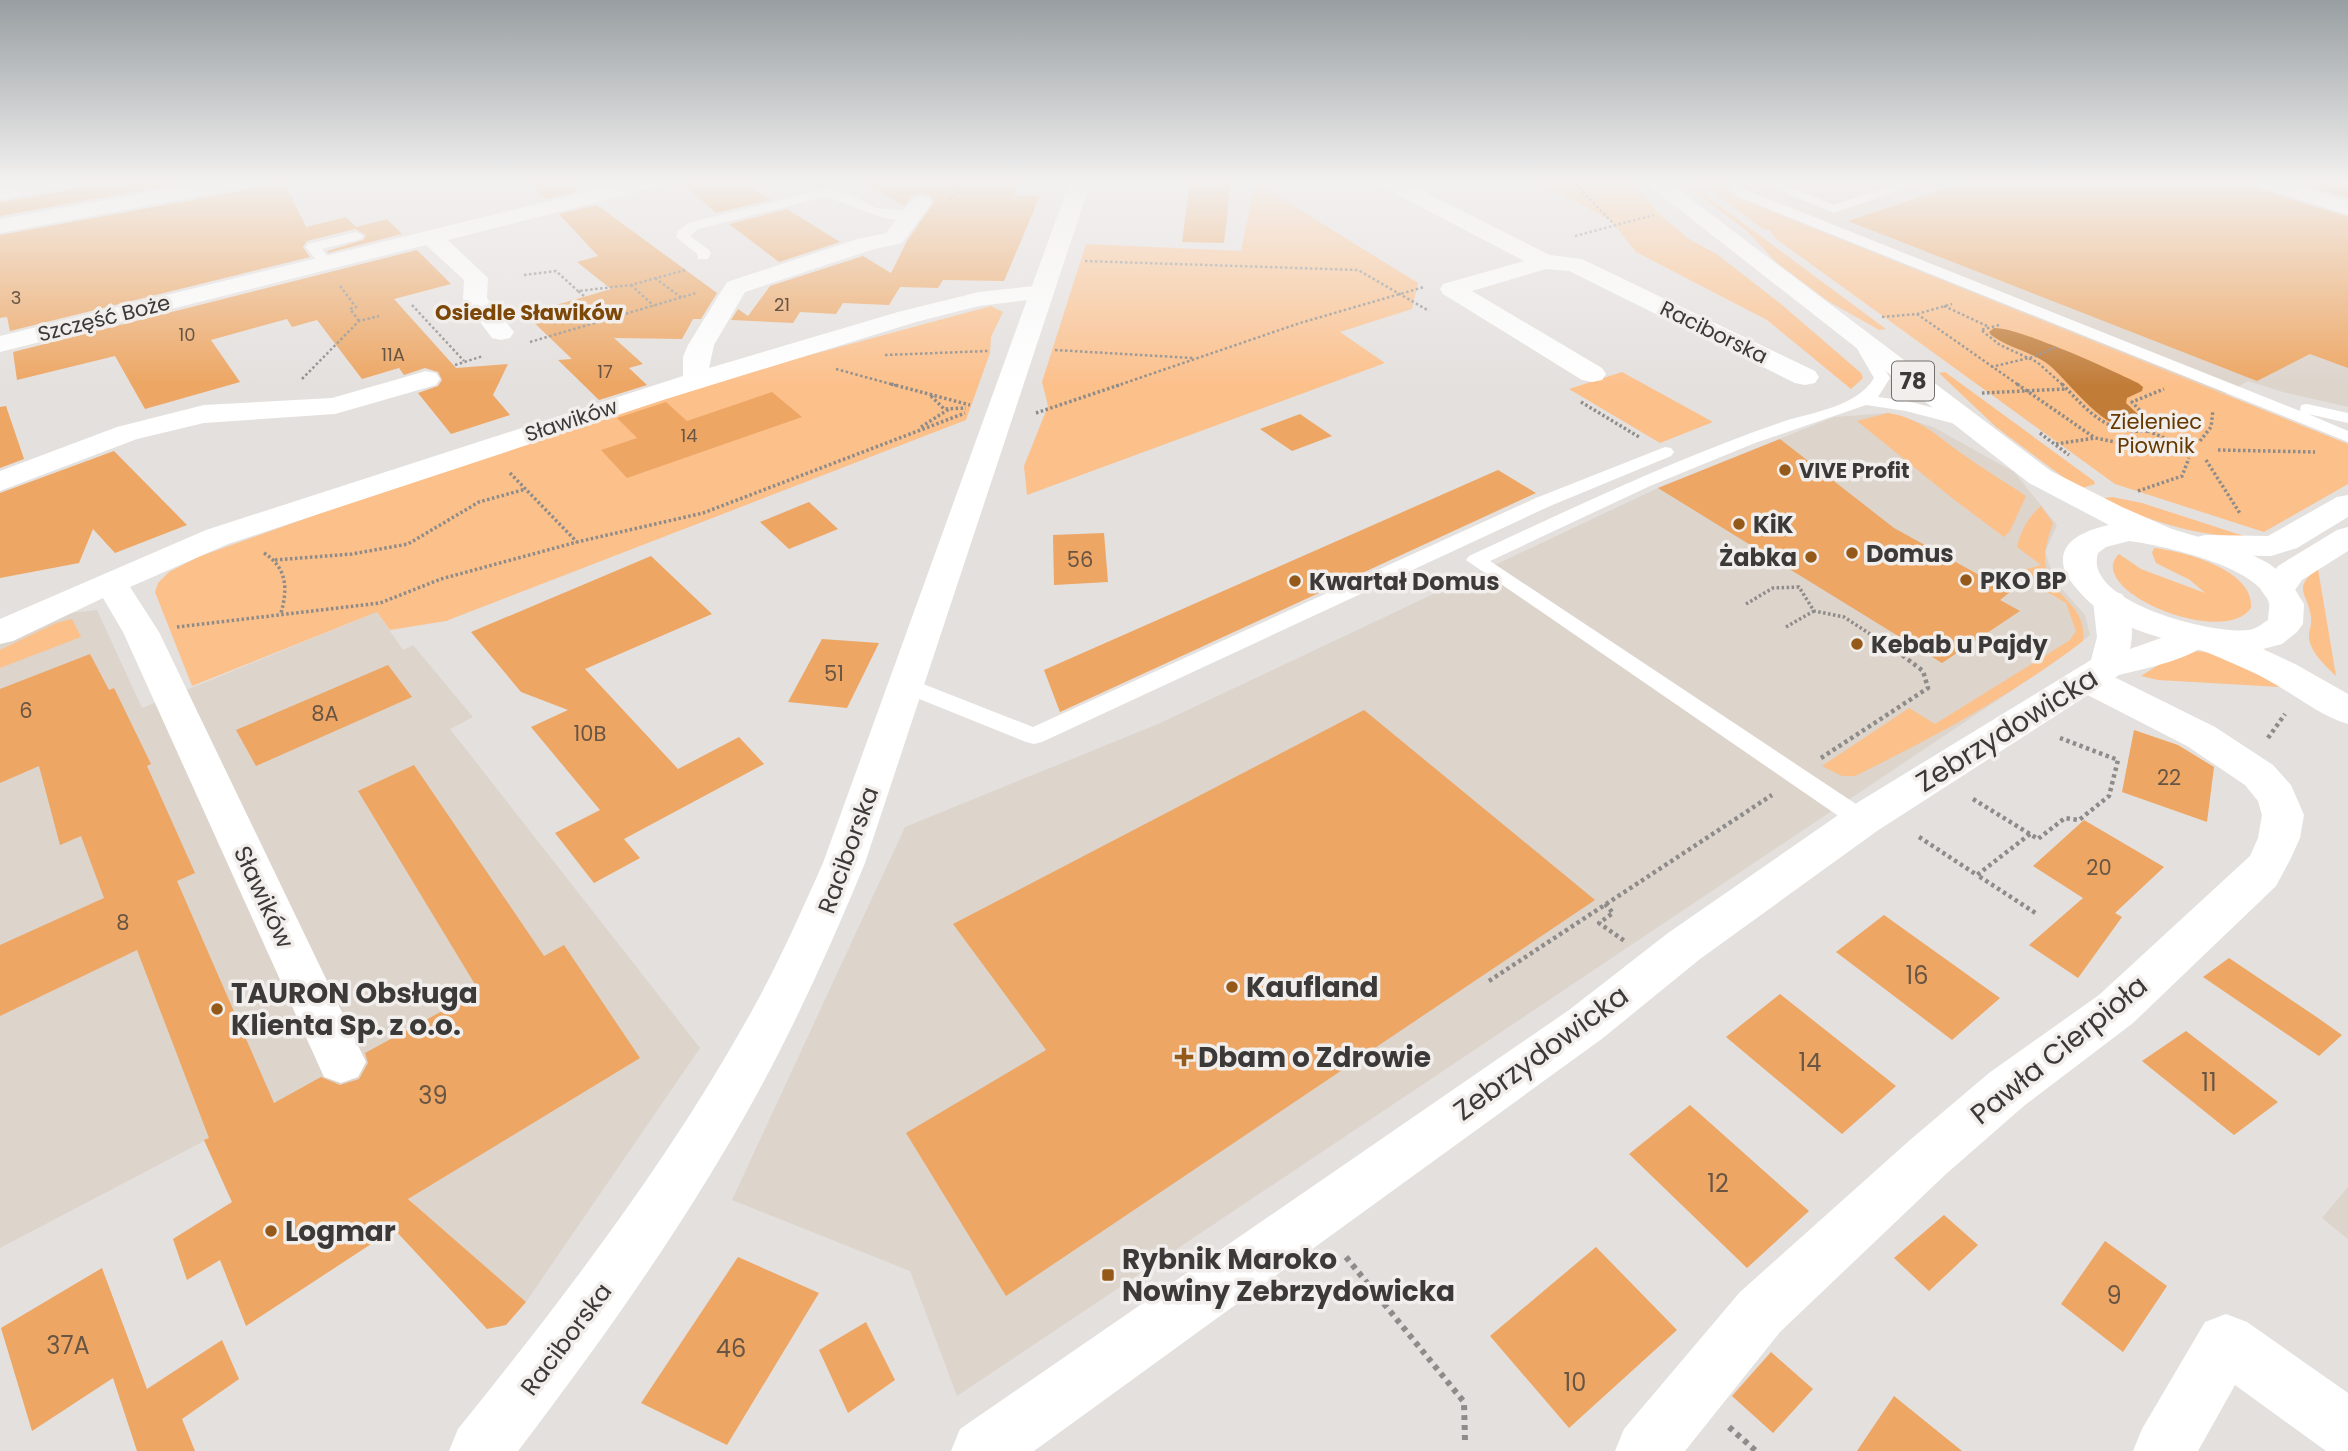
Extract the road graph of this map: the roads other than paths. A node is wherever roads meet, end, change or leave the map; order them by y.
1 (314, 249) edge
2 (383, 249) edge
3 (444, 249) edge
4 (698, 249) edge
5 (859, 249) edge
6 (1057, 249) edge
7 (1519, 249) edge
8 (1751, 249) edge
9 (1881, 249) edge
10 (703, 256) dead end
11 (1545, 262) junction
12 (324, 263) junction
13 (1042, 292) junction
14 (1867, 329) junction
15 (510, 339) road end
16 (0, 344) edge
17 (1591, 374) dead end
18 (1805, 377) dead end
19 (426, 379) dead end
20 (697, 380) junction
21 (2233, 389) junction
22 (1865, 400) junction
23 (2348, 418) edge
24 (1967, 422) junction
25 (2348, 438) edge
26 (1665, 452) road end
27 (2040, 477) junction
28 (0, 482) edge
29 (2348, 504) edge
30 (2160, 534) junction
31 (2348, 537) edge
32 (2087, 542) junction
33 (2205, 545) junction
34 (110, 582) junction
35 (2278, 590) junction
36 (2110, 601) junction
37 (2282, 627) junction
38 (0, 633) edge
39 (2203, 638) junction
40 (2097, 672) junction
41 (905, 685) junction
42 (2348, 698) edge
43 (2348, 711) edge
44 (1862, 820) junction
45 (341, 1062) dead end
46 (2348, 1430) edge
47 (480, 1451) edge
48 (982, 1451) edge
49 (1647, 1451) edge
50 (2164, 1451) edge

1 - 12 lane
2 - 12 street, Szczęść Boże
3 - 15 street
4 - 10 lane
5 - 20 street
6 - 13 street, Raciborska
7 - 11 street, Raciborska
8 - 14 street, 78
9 - 21 lane
11 - 17 street, Raciborska
11 - 18 street, Raciborska
12 - 16 street, Szczęść Boże
13 - 20 street, Sławików
13 - 41 street, Raciborska
14 - 22 lane
14 - 24 street, 78
19 - 28 street
20 - 34 street, Sławików
21 - 23 lane
21 - 25 lane
22 - 24 lane
22 - 44 lane
24 - 27 street, 78
26 - 41 lane
27 - 30 street, 78
27 - 32 street, 78
29 - 33 street
30 - 32 street, 78
30 - 33 street, 78
31 - 35 street
32 - 36 street
33 - 35 street, 78
34 - 38 street, Sławików
34 - 45 street, Sławików
35 - 37 street
36 - 39 street
36 - 40 street, Zebrzydowicka
37 - 39 street
37 - 42 street
39 - 40 street, Zebrzydowicka
39 - 43 street
40 - 44 street, Zebrzydowicka
40 - 49 street, Pawła Cierpioła
41 - 47 street, Raciborska
44 - 48 street, Zebrzydowicka
46 - 50 street

